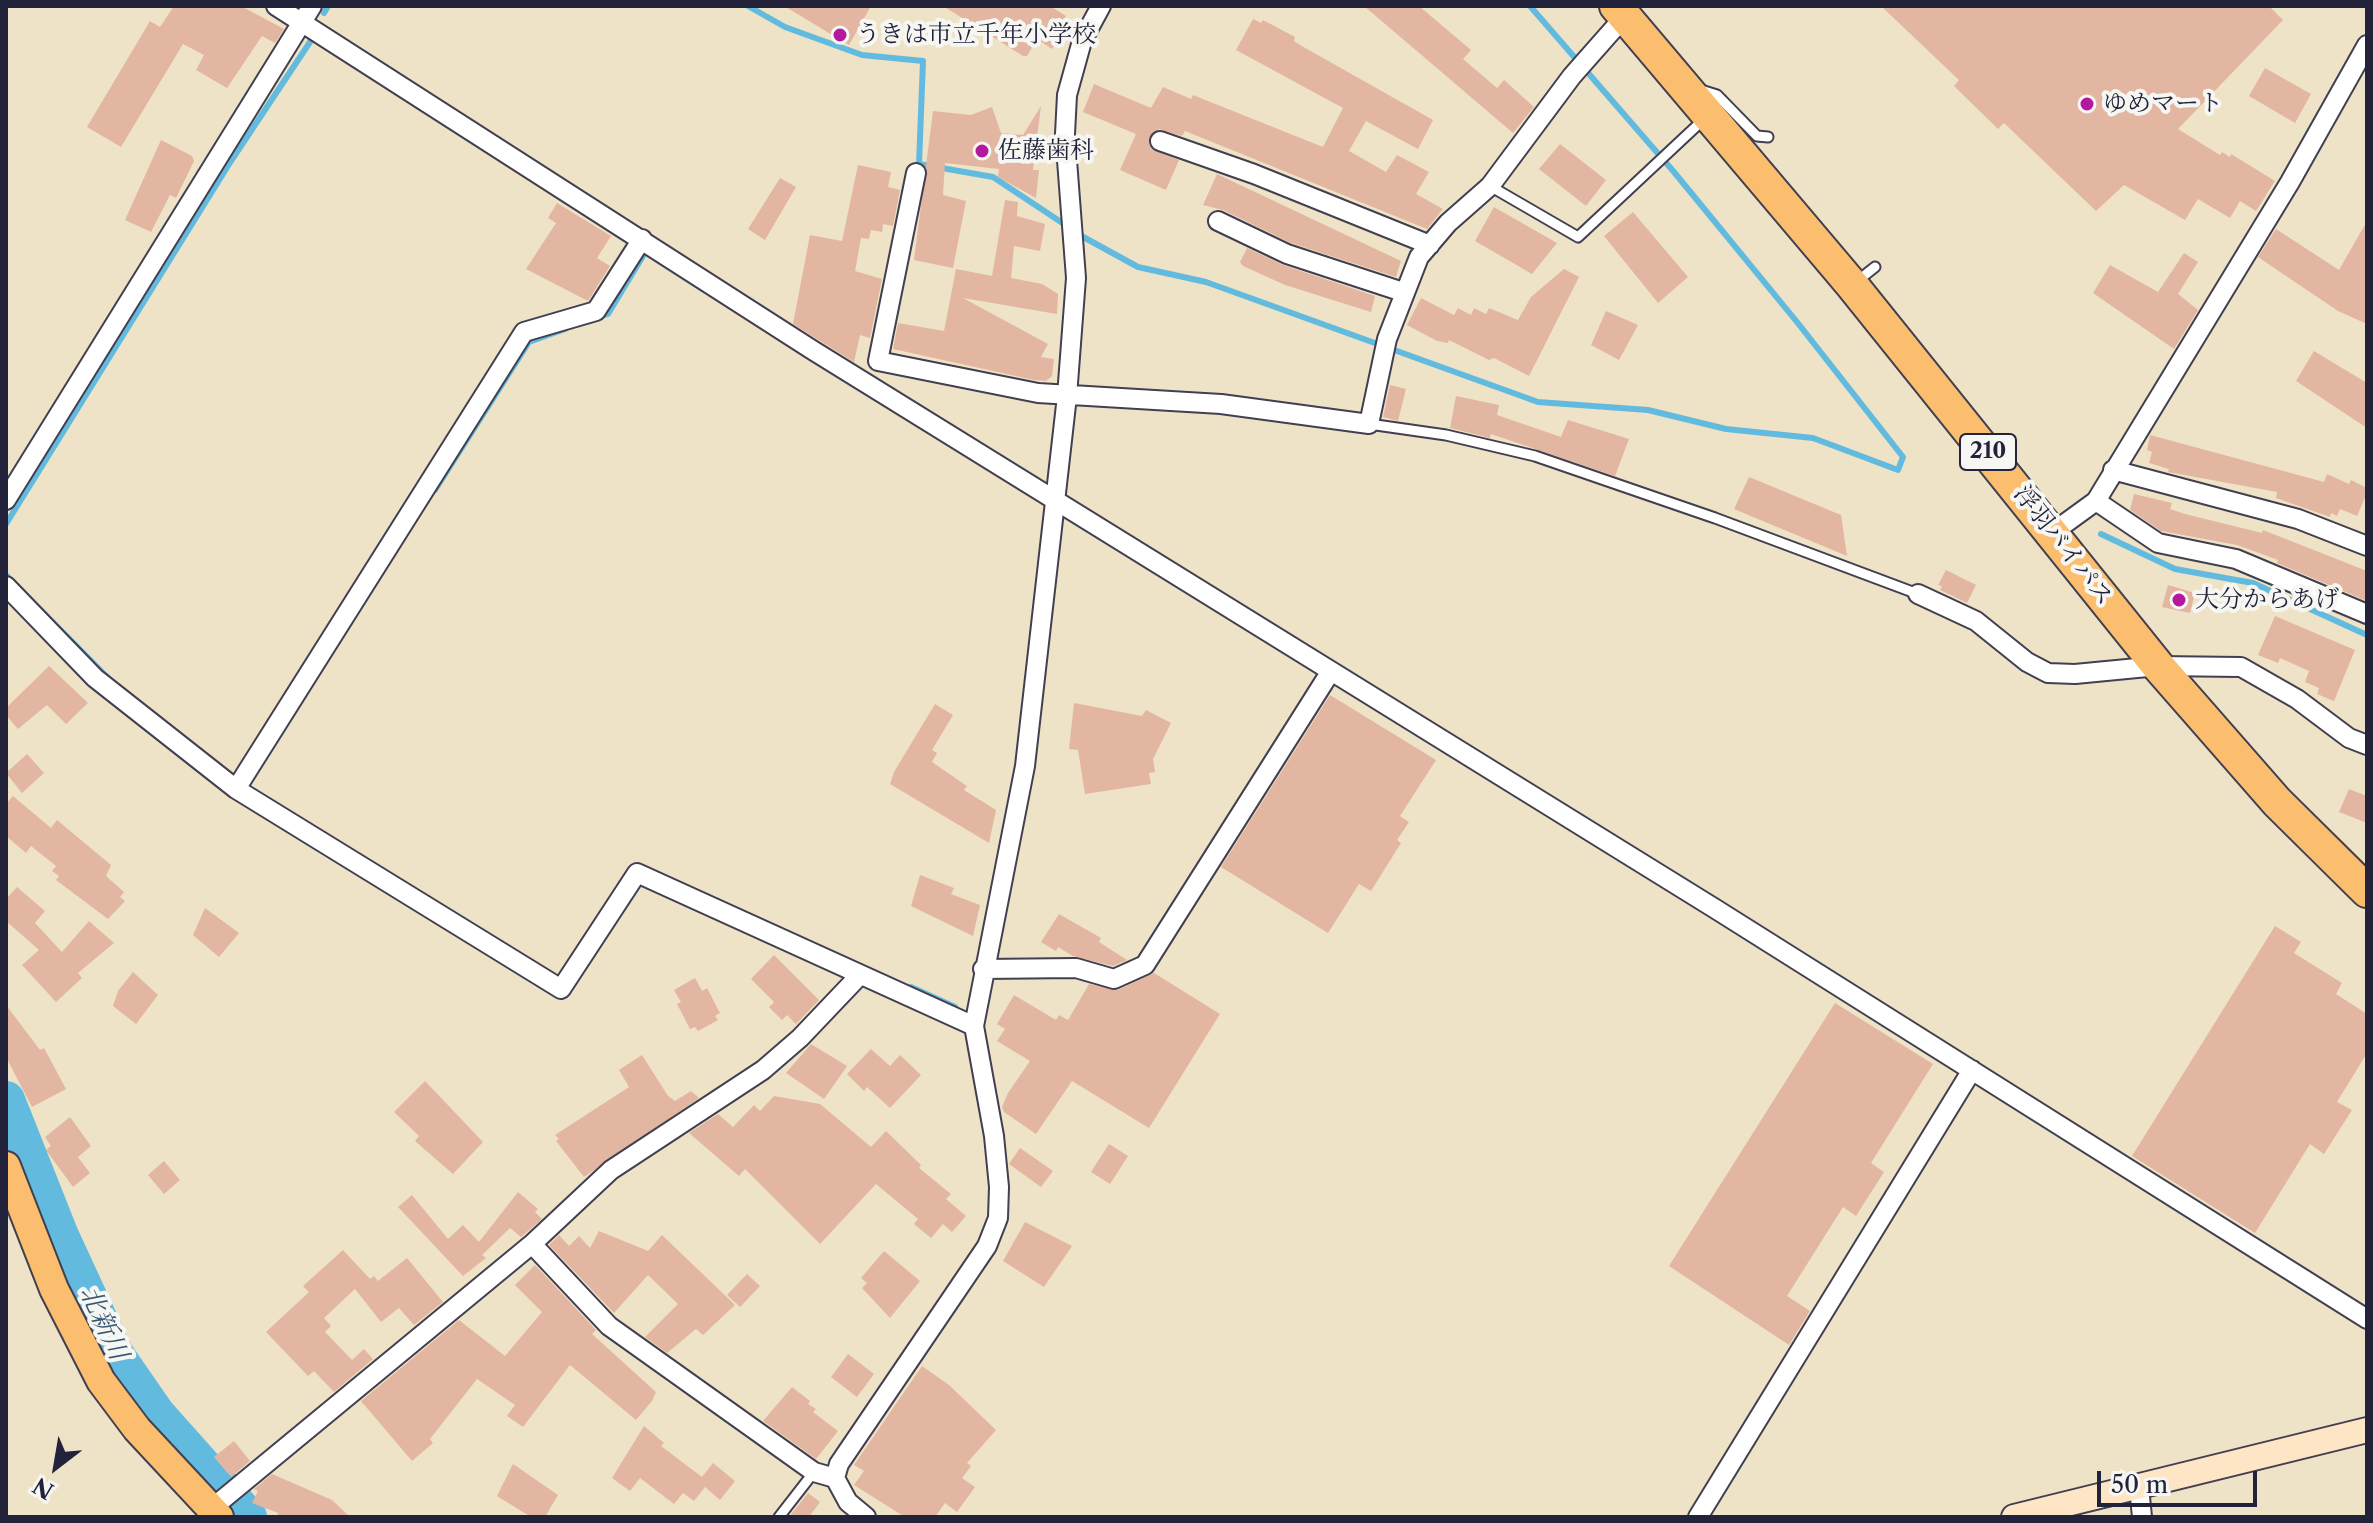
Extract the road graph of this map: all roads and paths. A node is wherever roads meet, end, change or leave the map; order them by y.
1 (276, 6) edge
2 (1101, 6) edge
3 (1619, 8) edge
4 (307, 14) edge
5 (2367, 45) edge
6 (1683, 84) junction
7 (1709, 114) junction
8 (1768, 137) dead end
9 (1160, 141) dead end
10 (916, 173) dead end
11 (1490, 186) junction
12 (1218, 221) dead end
13 (642, 239) junction
14 (1430, 245) junction
15 (1403, 292) junction
16 (1067, 396) junction
17 (1369, 424) junction
18 (2113, 470) junction
19 (1054, 497) junction
20 (6, 500) edge
21 (2096, 501) junction
22 (2052, 533) junction
23 (2367, 546) edge
24 (6, 586) edge
25 (1918, 594) joint
26 (2367, 614) edge
27 (2158, 666) junction
28 (1331, 671) junction
29 (2367, 745) edge
30 (236, 789) junction
31 (2367, 891) edge
32 (983, 969) junction
33 (859, 976) junction
34 (974, 1026) junction
35 (1972, 1070) junction
36 (6, 1166) edge
37 (532, 1244) junction
38 (2367, 1319) edge
39 (2367, 1430) edge
40 (814, 1472) junction
41 (835, 1478) junction
42 (2139, 1487) junction
43 (216, 1510) edge
44 (779, 1517) edge
45 (866, 1517) edge
46 (1698, 1517) edge
47 (2014, 1517) edge
48 (2142, 1517) edge

1 - 4 street
2 - 16 street
3 - 6 highway, 浮羽バイパス / 210
3 - 11 street
4 - 13 street
4 - 20 street
5 - 18 street
6 - 7 highway, 浮羽バイパス / 210
6 - 8 lane
7 - 11 lane
7 - 22 highway, 浮羽バイパス / 210
9 - 14 street
10 - 16 street
11 - 14 street
12 - 15 street
13 - 19 street
13 - 30 street
14 - 15 street
15 - 17 street
16 - 17 street
16 - 19 street
17 - 25 lane
18 - 21 street
18 - 23 street
19 - 28 street
19 - 32 street
21 - 22 street
21 - 26 street
22 - 27 highway, 浮羽バイパス / 210
24 - 30 street
25 - 27 street
27 - 29 street
27 - 31 highway, 浮羽バイパス / 210
28 - 32 street
28 - 35 street
30 - 33 street
32 - 34 street
33 - 34 street
33 - 37 street
34 - 41 street
35 - 38 street
35 - 46 street
36 - 43 main road
37 - 40 street
37 - 43 street
39 - 42 main road
40 - 41 street
40 - 44 lane
41 - 45 street
42 - 47 main road
42 - 48 street

